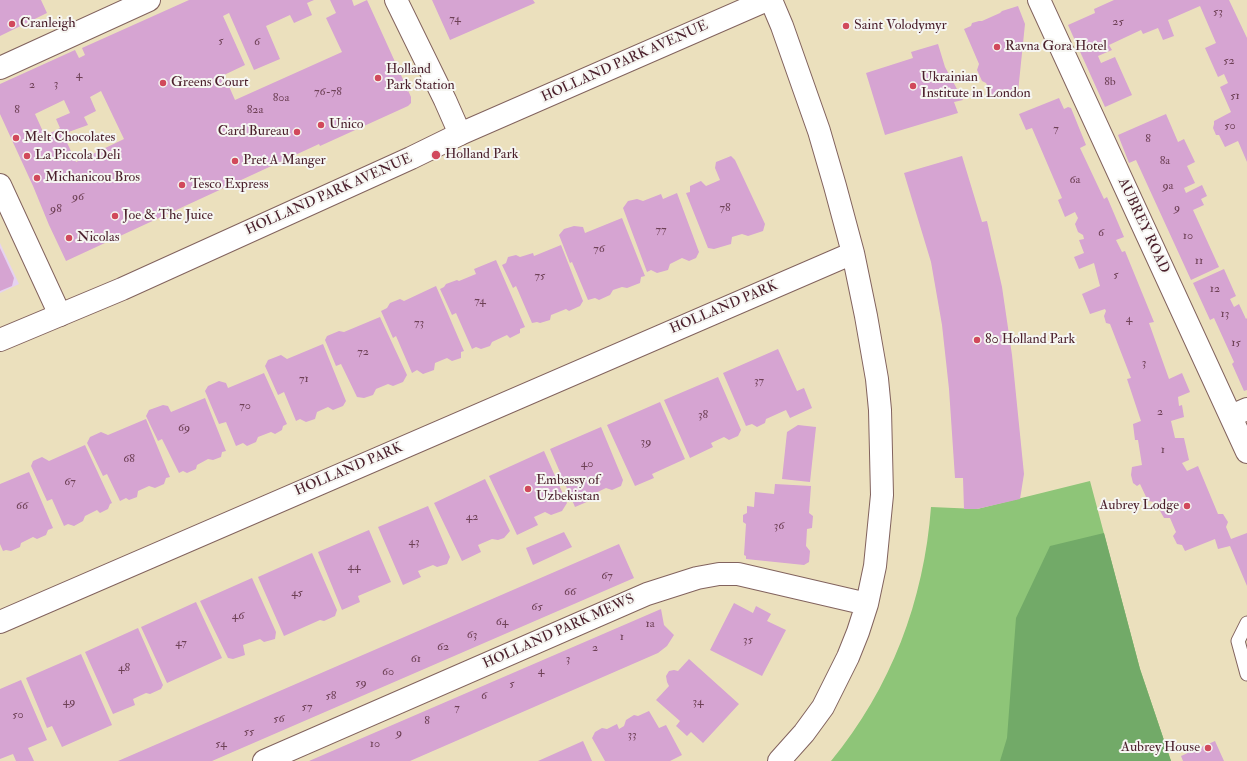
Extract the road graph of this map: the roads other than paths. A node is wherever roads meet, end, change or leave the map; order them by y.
1 (149, 0) edge
2 (396, 0) edge
3 (767, 0) edge
4 (771, 0) edge
5 (1039, 0) edge
6 (0, 68) edge
7 (460, 134) junction
8 (0, 185) edge
9 (853, 253) junction
10 (60, 315) junction
11 (0, 340) edge
12 (1239, 413) edge
13 (1247, 452) edge
14 (867, 604) junction
15 (0, 622) edge
16 (1247, 623) edge
17 (1247, 674) edge
18 (264, 761) edge
19 (779, 761) edge

1 - 6 street
2 - 7 street
3 - 7 street, HOLLAND PARK AVENUE
4 - 9 street
5 - 12 street, AUBREY ROAD
7 - 10 street, HOLLAND PARK AVENUE
8 - 10 street
9 - 14 street
9 - 15 street, HOLLAND PARK
10 - 11 street, HOLLAND PARK AVENUE
12 - 13 street, AUBREY ROAD
14 - 18 street, HOLLAND PARK MEWS
14 - 19 street
16 - 17 lane

